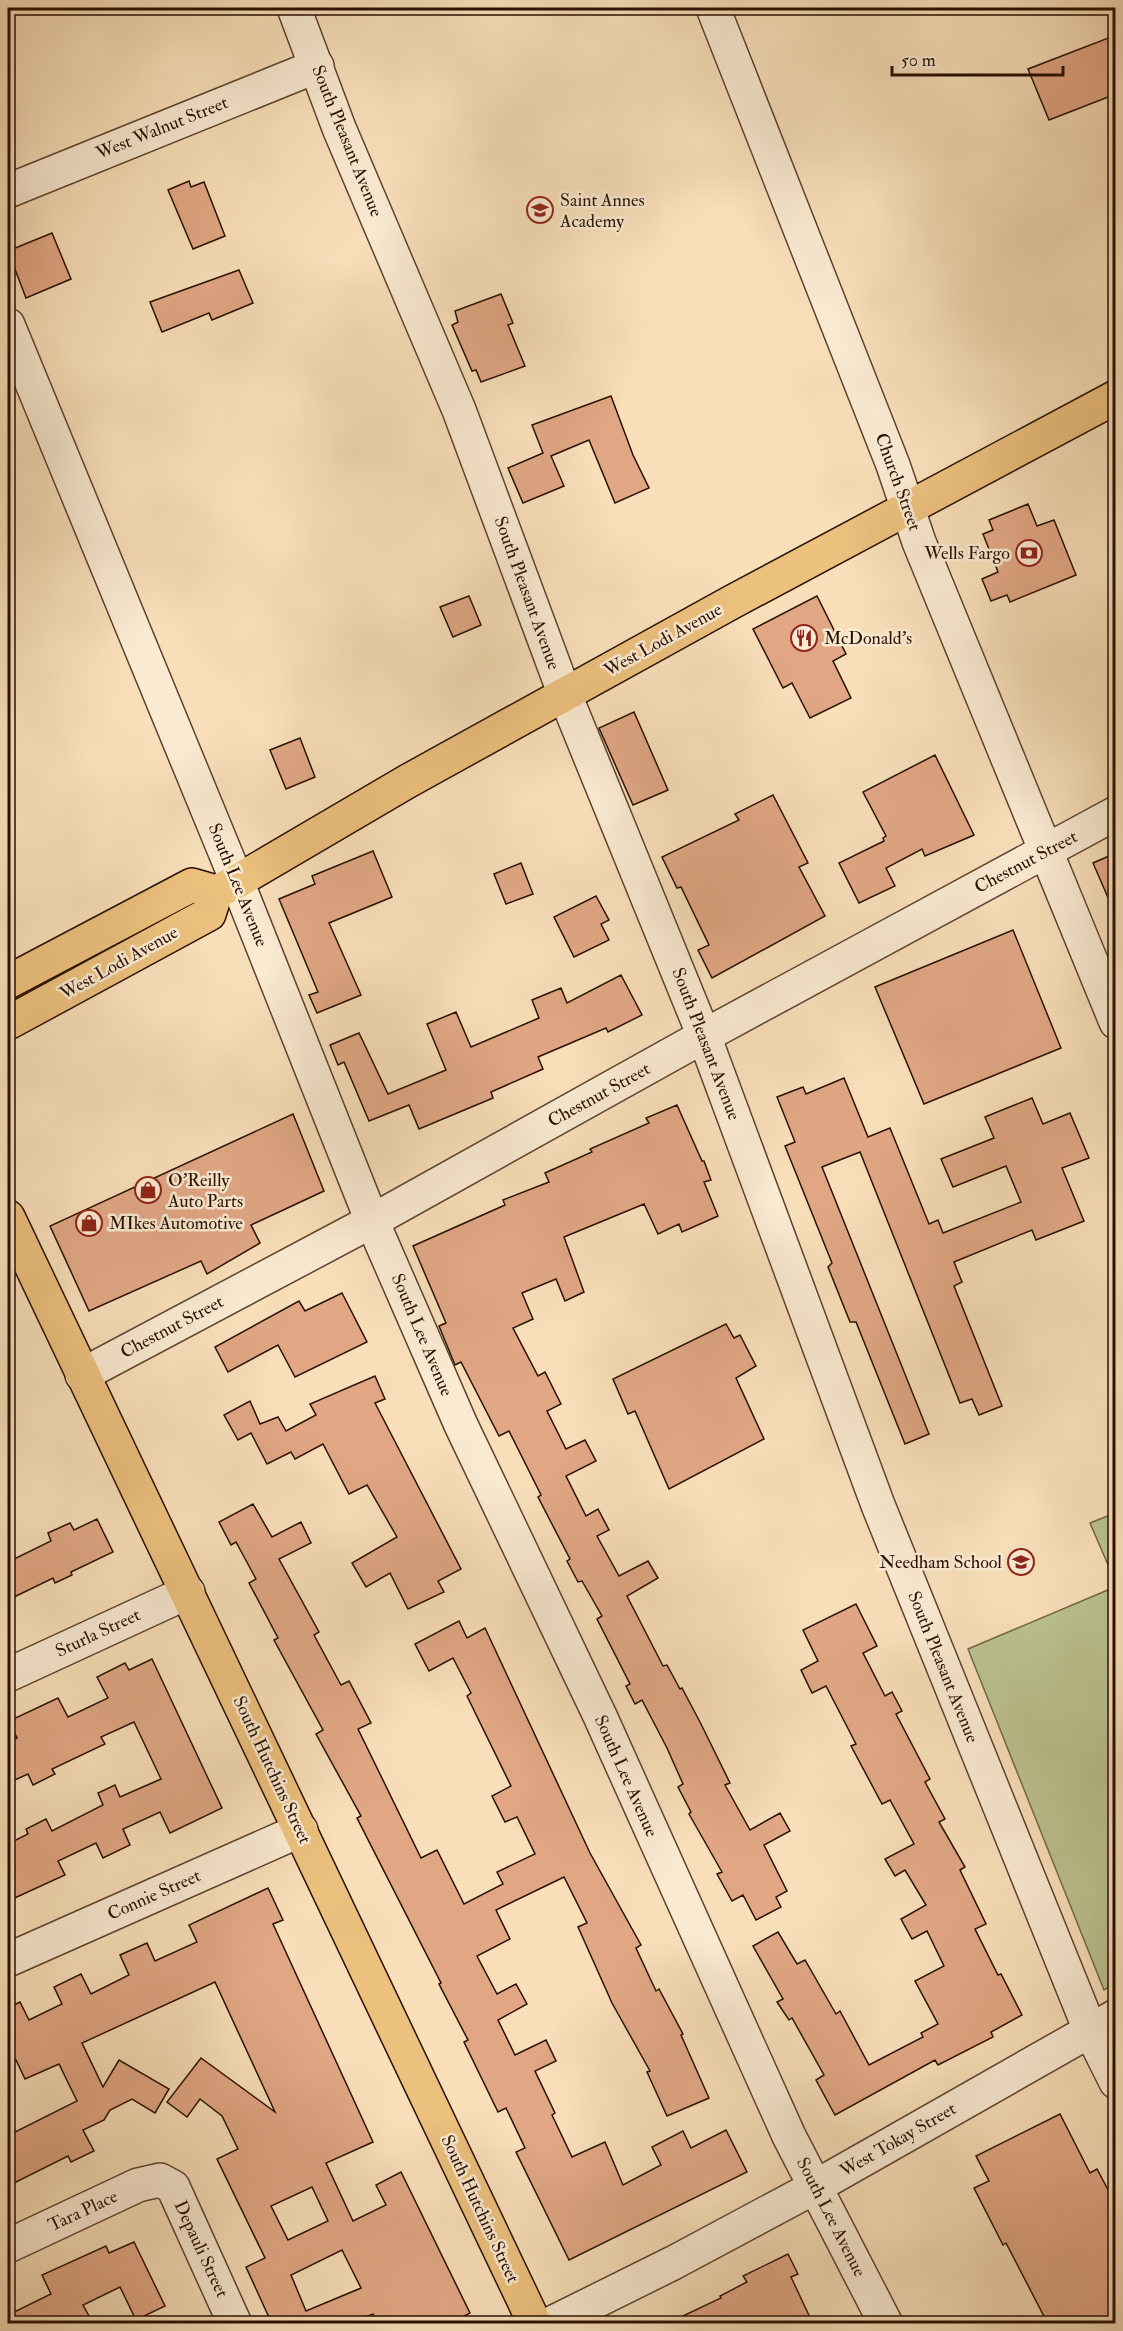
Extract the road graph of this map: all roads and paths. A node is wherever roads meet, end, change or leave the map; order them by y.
1 (294, 8) edge
2 (713, 8) edge
3 (317, 66) junction
4 (8, 191) edge
5 (8, 325) edge
6 (1116, 397) edge
7 (908, 510) junction
8 (565, 695) junction
9 (1116, 813) edge
10 (1047, 850) junction
11 (226, 887) junction
12 (8, 982) edge
13 (1116, 1022) edge
14 (8, 1023) edge
15 (704, 1036) junction
16 (8, 1217) edge
17 (372, 1221) junction
18 (82, 1375) junction
19 (188, 1592) junction
20 (8, 1675) edge
21 (301, 1830) junction
22 (8, 1960) edge
23 (1103, 2023) edge
24 (1116, 2082) edge
25 (159, 2180) joint
26 (815, 2187) junction
27 (8, 2246) edge
28 (235, 2324) edge
29 (535, 2324) edge
30 (550, 2324) edge
31 (886, 2324) edge

1 - 3 street, South Pleasant Avenue
2 - 7 street, Church Street
3 - 4 street, West Walnut Street
3 - 8 street, South Pleasant Avenue
5 - 11 street, South Lee Avenue
6 - 7 main road, West Lodi Avenue
7 - 8 main road, West Lodi Avenue
7 - 10 street, Church Street
8 - 11 main road, West Lodi Avenue
8 - 15 street, South Pleasant Avenue
9 - 10 street, Chestnut Street
10 - 13 street, Church Street
10 - 15 street, Chestnut Street
11 - 12 main road, West Lodi Avenue
11 - 14 main road, West Lodi Avenue
11 - 17 street, South Lee Avenue
15 - 17 street, Chestnut Street
15 - 23 street, South Pleasant Avenue
16 - 18 main road, South Hutchins Street
17 - 18 street, Chestnut Street
17 - 26 street, South Lee Avenue
18 - 19 main road, South Hutchins Street
19 - 20 street, Sturla Street
19 - 21 main road, South Hutchins Street
21 - 22 street, Connie Street
21 - 29 main road, South Hutchins Street
23 - 24 street, South Pleasant Avenue
23 - 26 street, West Tokay Street
25 - 27 street, Tara Place
25 - 28 street, Depauli Street
26 - 30 street, West Tokay Street
26 - 31 street, South Lee Avenue

